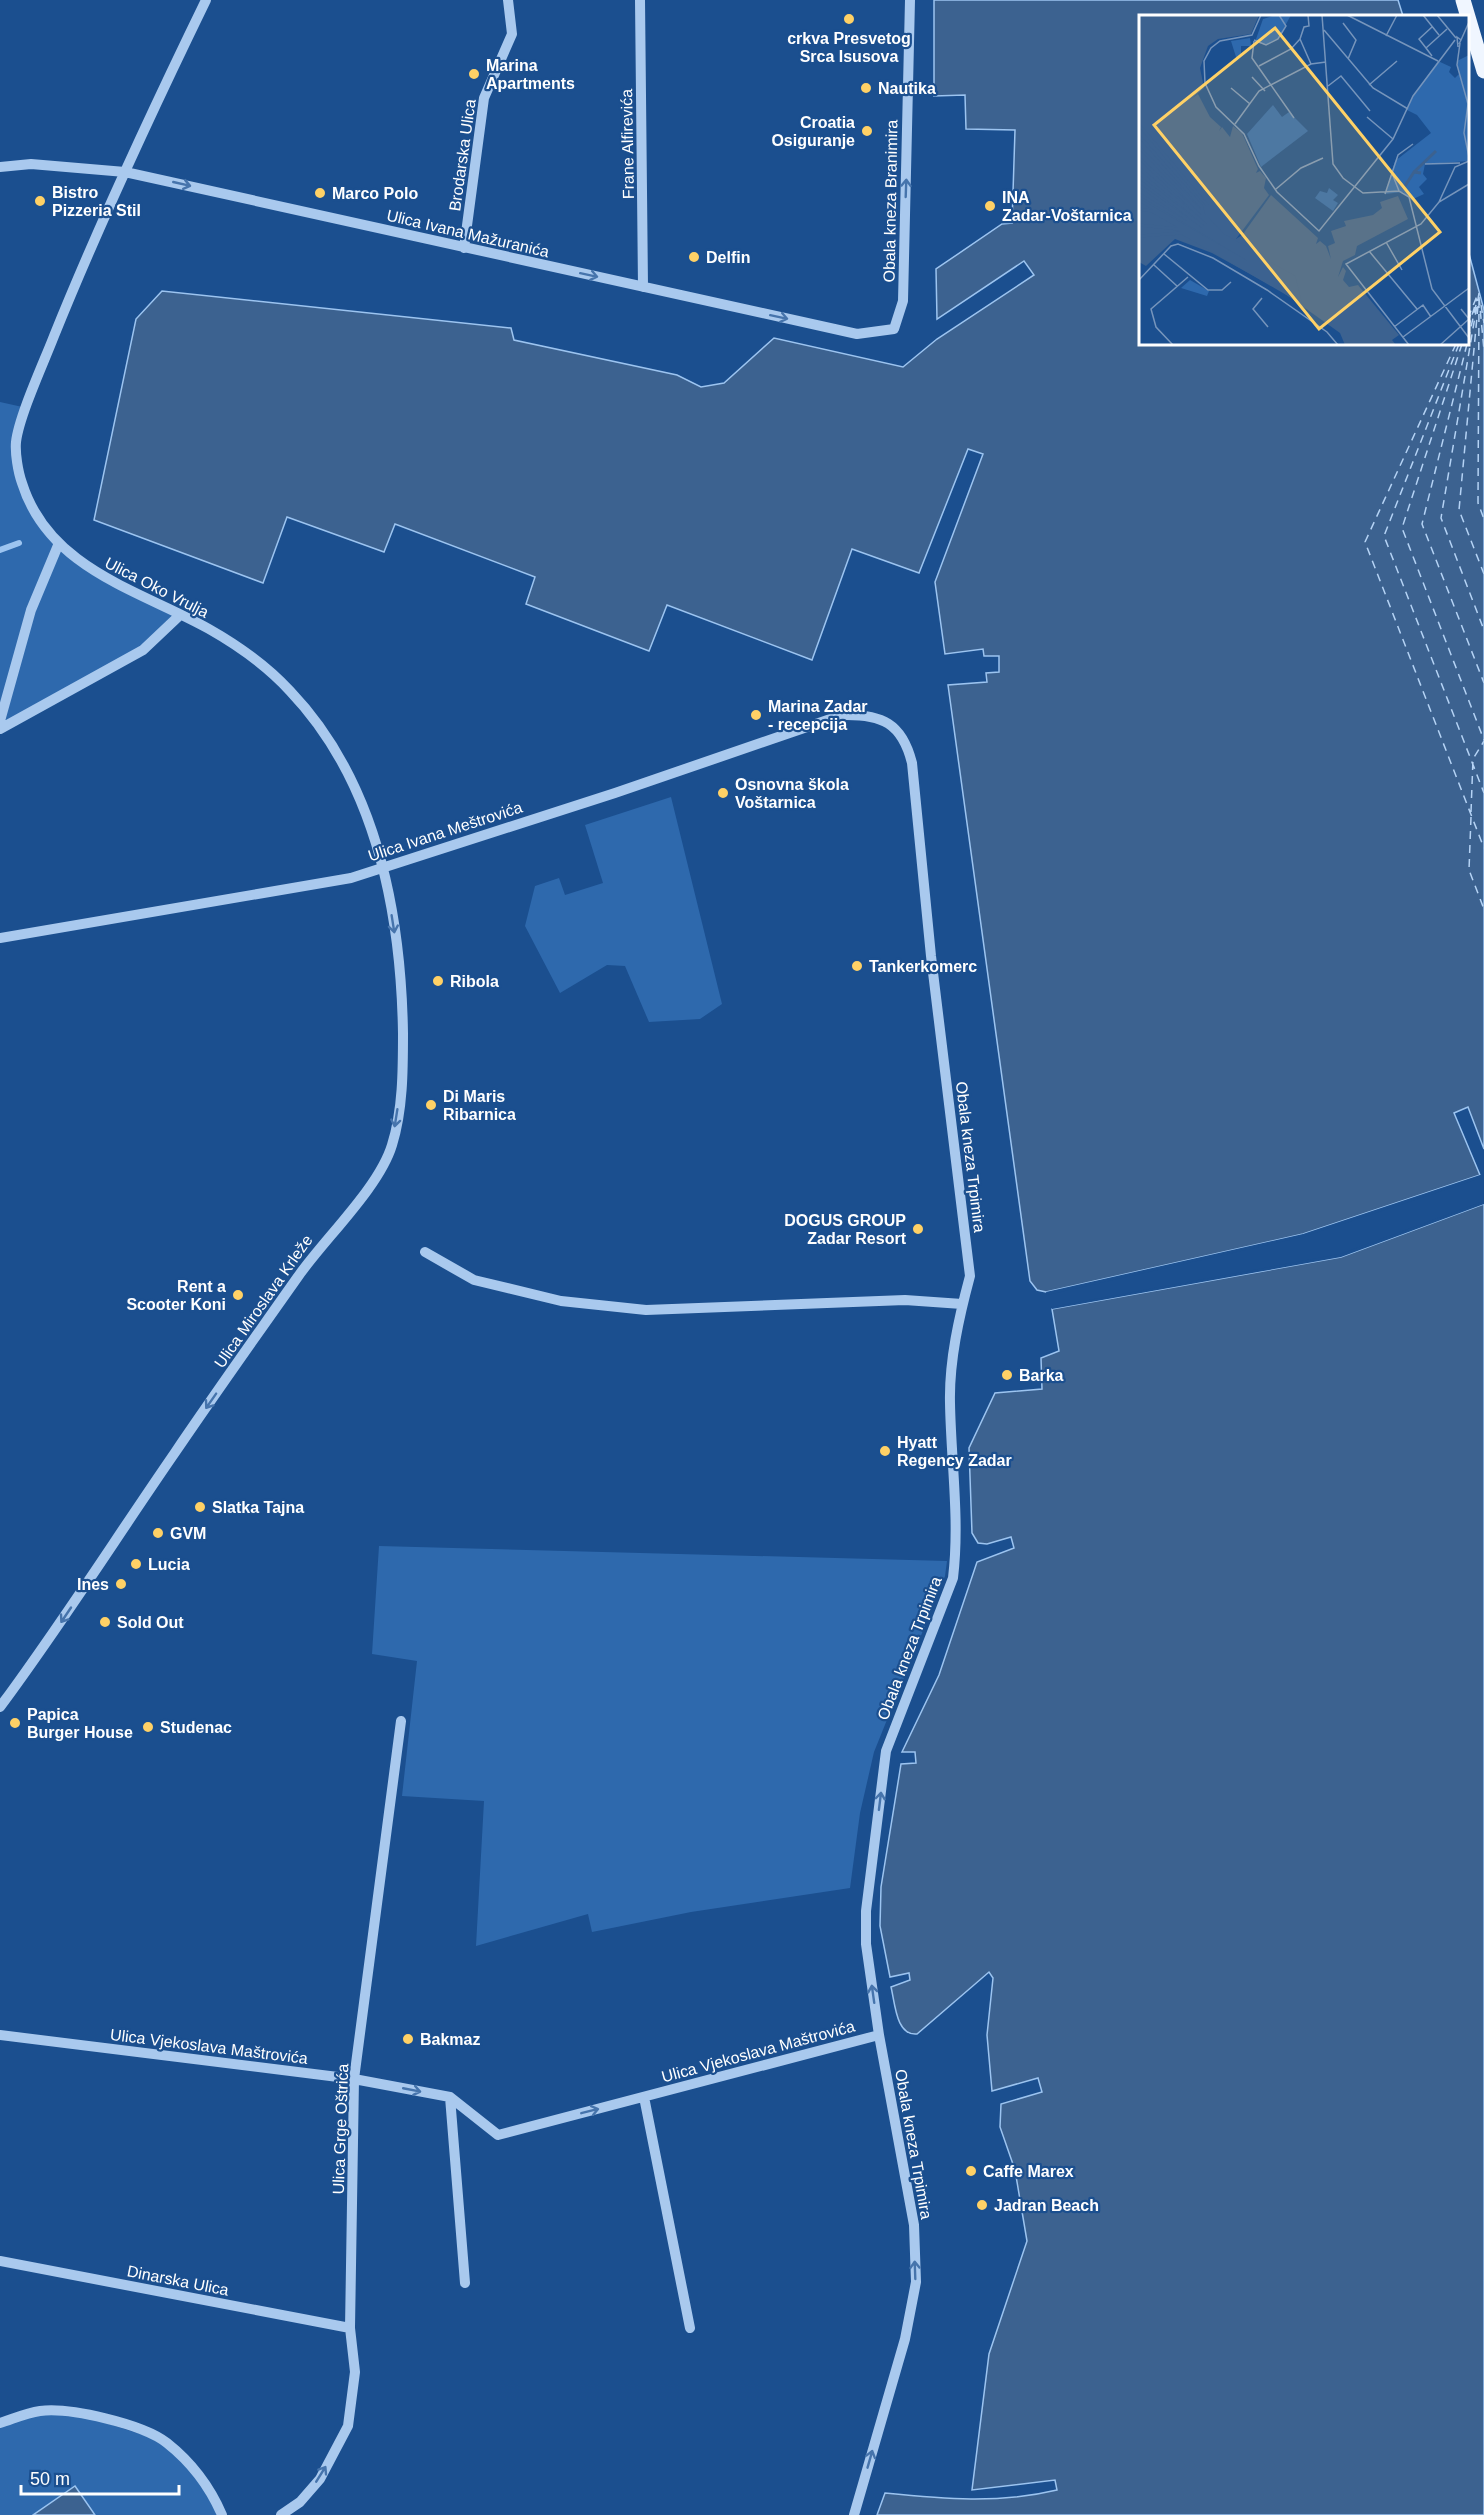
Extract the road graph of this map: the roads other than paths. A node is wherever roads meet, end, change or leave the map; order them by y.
1 (206, 0) edge
2 (508, 0) edge
3 (640, 0) edge
4 (910, 0) edge
5 (1463, 0) edge
6 (1467, 15) edge
7 (1469, 20) edge
8 (1484, 71) edge
9 (0, 167) edge
10 (125, 172) junction
11 (464, 248) junction
12 (644, 287) junction
13 (894, 329) joint
14 (59, 543) junction
15 (180, 615) junction
16 (0, 721) edge
17 (886, 722) joint
18 (0, 729) edge
19 (382, 867) junction
20 (0, 938) edge
21 (425, 1252) dead end
22 (962, 1304) junction
23 (0, 1707) edge
24 (401, 1721) dead end
25 (0, 2035) edge
26 (879, 2035) junction
27 (354, 2079) junction
28 (450, 2097) junction
29 (644, 2097) junction
30 (0, 2261) edge
31 (465, 2283) dead end
32 (350, 2328) junction
33 (690, 2328) dead end
34 (0, 2423) edge
35 (222, 2515) edge
36 (281, 2515) edge
37 (854, 2515) edge

1 - 10 street, Ulica Oko Vrulja
2 - 11 street, Brodarska Ulica
3 - 12 street, Frane Alfirevića
13 -> 4 street, Obala kneza Branimira
5 - 6 main road
7 - 8 main road
9 - 10 street, Ulica Ivana Mažuranića
10 -> 11 street, Ulica Ivana Mažuranića
10 - 14 street, Ulica Oko Vrulja
11 -> 12 street, Ulica Ivana Mažuranića
12 -> 13 street, Ulica Ivana Mažuranića
14 - 15 street, Ulica Oko Vrulja
14 - 16 street
15 - 18 street
15 - 19 street, Ulica Oko Vrulja
17 - 19 street, Ulica Ivana Meštrovića
17 - 22 street, Obala kneza Trpimira
19 - 20 street, Ulica Ivana Meštrovića
19 -> 23 street, Ulica Miroslava Krleže
21 - 22 street
26 -> 22 street, Obala kneza Trpimira
24 - 27 street, Ulica Grge Oštrića
25 - 27 street, Ulica Vjekoslava Maštrovića
26 - 29 street, Ulica Vjekoslava Maštrovića
37 -> 26 street, Obala kneza Trpimira
27 -> 28 street, Ulica Vjekoslava Maštrovića
27 - 32 street, Ulica Grge Oštrića
28 -> 29 street, Ulica Vjekoslava Maštrovića
28 - 31 street
29 - 33 street, Ulica Vjekoslava Maštrovića
30 - 32 street, Dinarska Ulica
36 -> 32 street, Ulica Grge Oštrića
34 - 35 street

